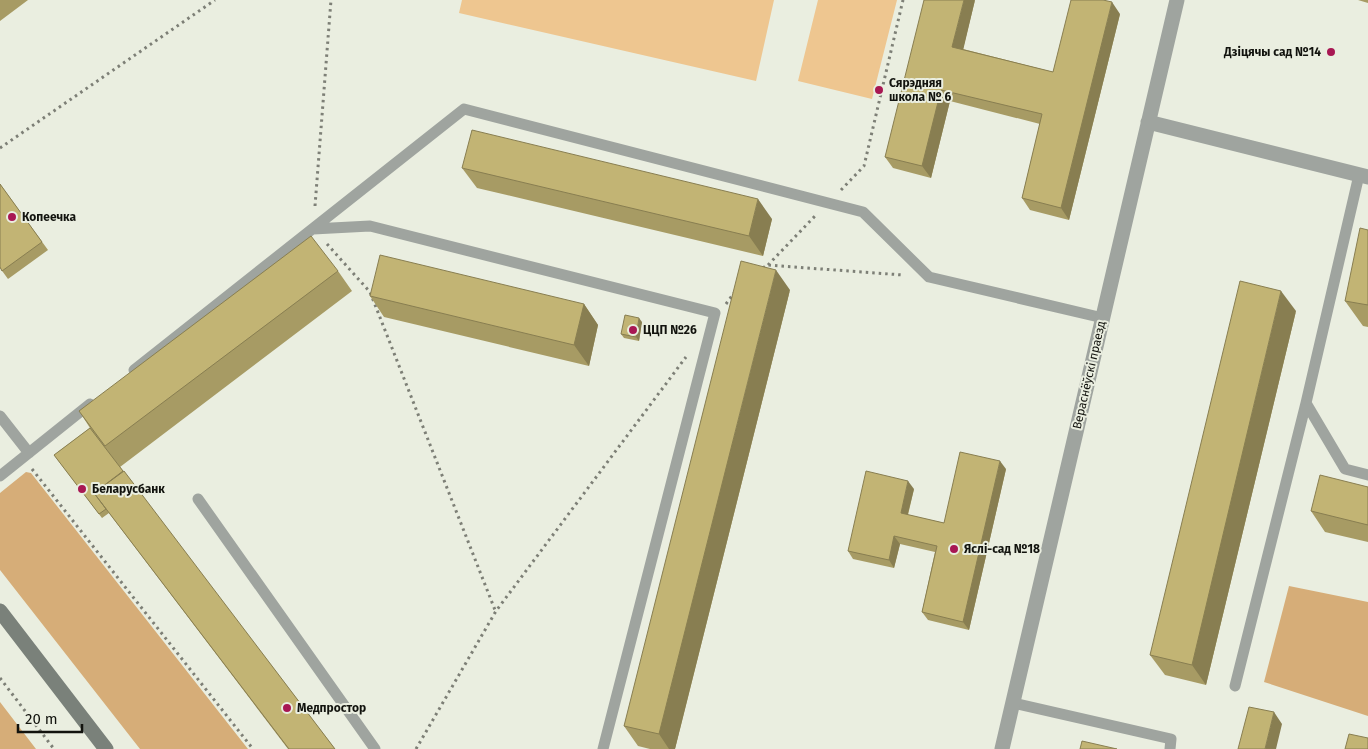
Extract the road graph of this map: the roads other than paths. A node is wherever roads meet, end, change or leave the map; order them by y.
1 (1177, 0) edge
2 (1148, 122) junction
3 (1364, 176) edge
4 (313, 229) junction
5 (1103, 318) junction
6 (121, 380) edge
7 (98, 398) edge
8 (1306, 403) junction
9 (0, 416) edge
10 (26, 455) junction
11 (1368, 475) edge
12 (0, 476) edge
13 (198, 500) dead end
14 (0, 611) edge
15 (1235, 686) dead end
16 (1013, 703) junction
17 (106, 749) edge
18 (375, 749) edge
19 (603, 749) edge
20 (1002, 749) edge
21 (1170, 749) edge

1 - 2 street, Вераснёўскі праезд
2 - 3 street
2 - 5 street, Вераснёўскі праезд
3 - 8 lane
4 - 5 lane
4 - 6 lane
4 - 19 lane
5 - 16 street, Вераснёўскі праезд
7 - 10 lane
8 - 11 lane
8 - 15 lane
9 - 10 lane
10 - 12 lane
13 - 18 lane
14 - 17 main road
16 - 20 street, Вераснёўскі праезд
16 - 21 lane

